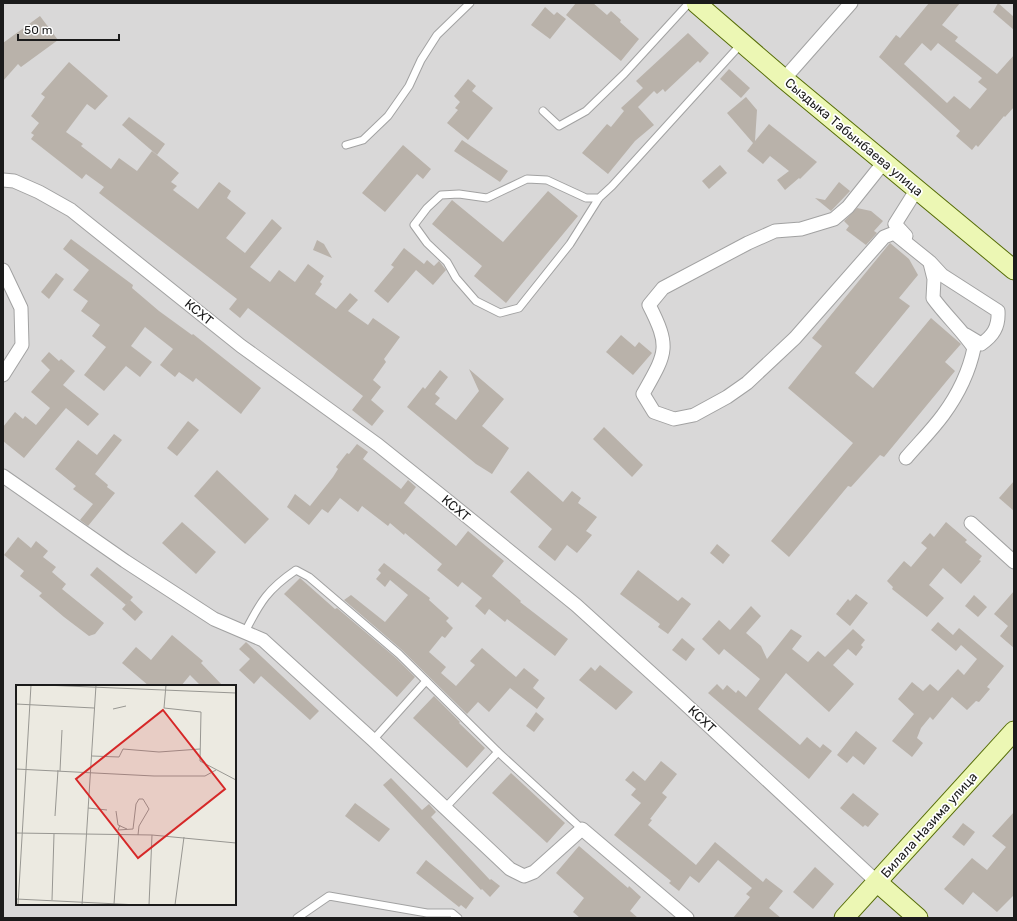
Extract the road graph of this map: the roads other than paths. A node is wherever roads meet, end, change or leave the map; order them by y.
1 (470, 3) edge
2 (689, 3) edge
3 (696, 3) edge
4 (851, 3) edge
5 (742, 43) junction
6 (784, 79) junction
7 (543, 111) dead end
8 (346, 145) dead end
9 (884, 162) junction
10 (3, 180) edge
11 (917, 189) junction
12 (599, 198) junction
13 (930, 262) junction
14 (3, 270) edge
15 (1014, 270) edge
16 (966, 335) junction
17 (3, 375) edge
18 (906, 458) dead end
19 (3, 476) edge
20 (971, 523) dead end
21 (1014, 562) edge
22 (245, 632) junction
23 (426, 681) junction
24 (1014, 731) edge
25 (373, 740) junction
26 (498, 752) junction
27 (445, 808) junction
28 (582, 829) junction
29 (877, 882) junction
30 (297, 918) edge
31 (458, 918) edge
32 (687, 918) edge
33 (844, 918) edge
34 (918, 918) edge

1 - 8 lane
2 - 7 lane
3 - 5 street, Сыздыка Табынбаева улица
4 - 6 street
5 - 6 street, Сыздыка Табынбаева улица
5 - 12 lane
6 - 9 street, Сыздыка Табынбаева улица
9 - 11 street, Сыздыка Табынбаева улица
9 - 13 street
10 - 29 street, КСХТ
11 - 13 street
11 - 15 street, Сыздыка Табынбаева улица
12 - 12 lane
13 - 16 street
13 - 16 street
14 - 17 street
16 - 18 street
19 - 22 street
20 - 21 street
22 - 23 lane
22 - 25 street
23 - 25 lane
23 - 26 lane
24 - 29 street, Билала Назима улица
25 - 27 street
26 - 27 lane
26 - 28 lane
27 - 28 street
28 - 32 street
29 - 33 street, Билала Назима улица
29 - 34 street
30 - 31 lane

